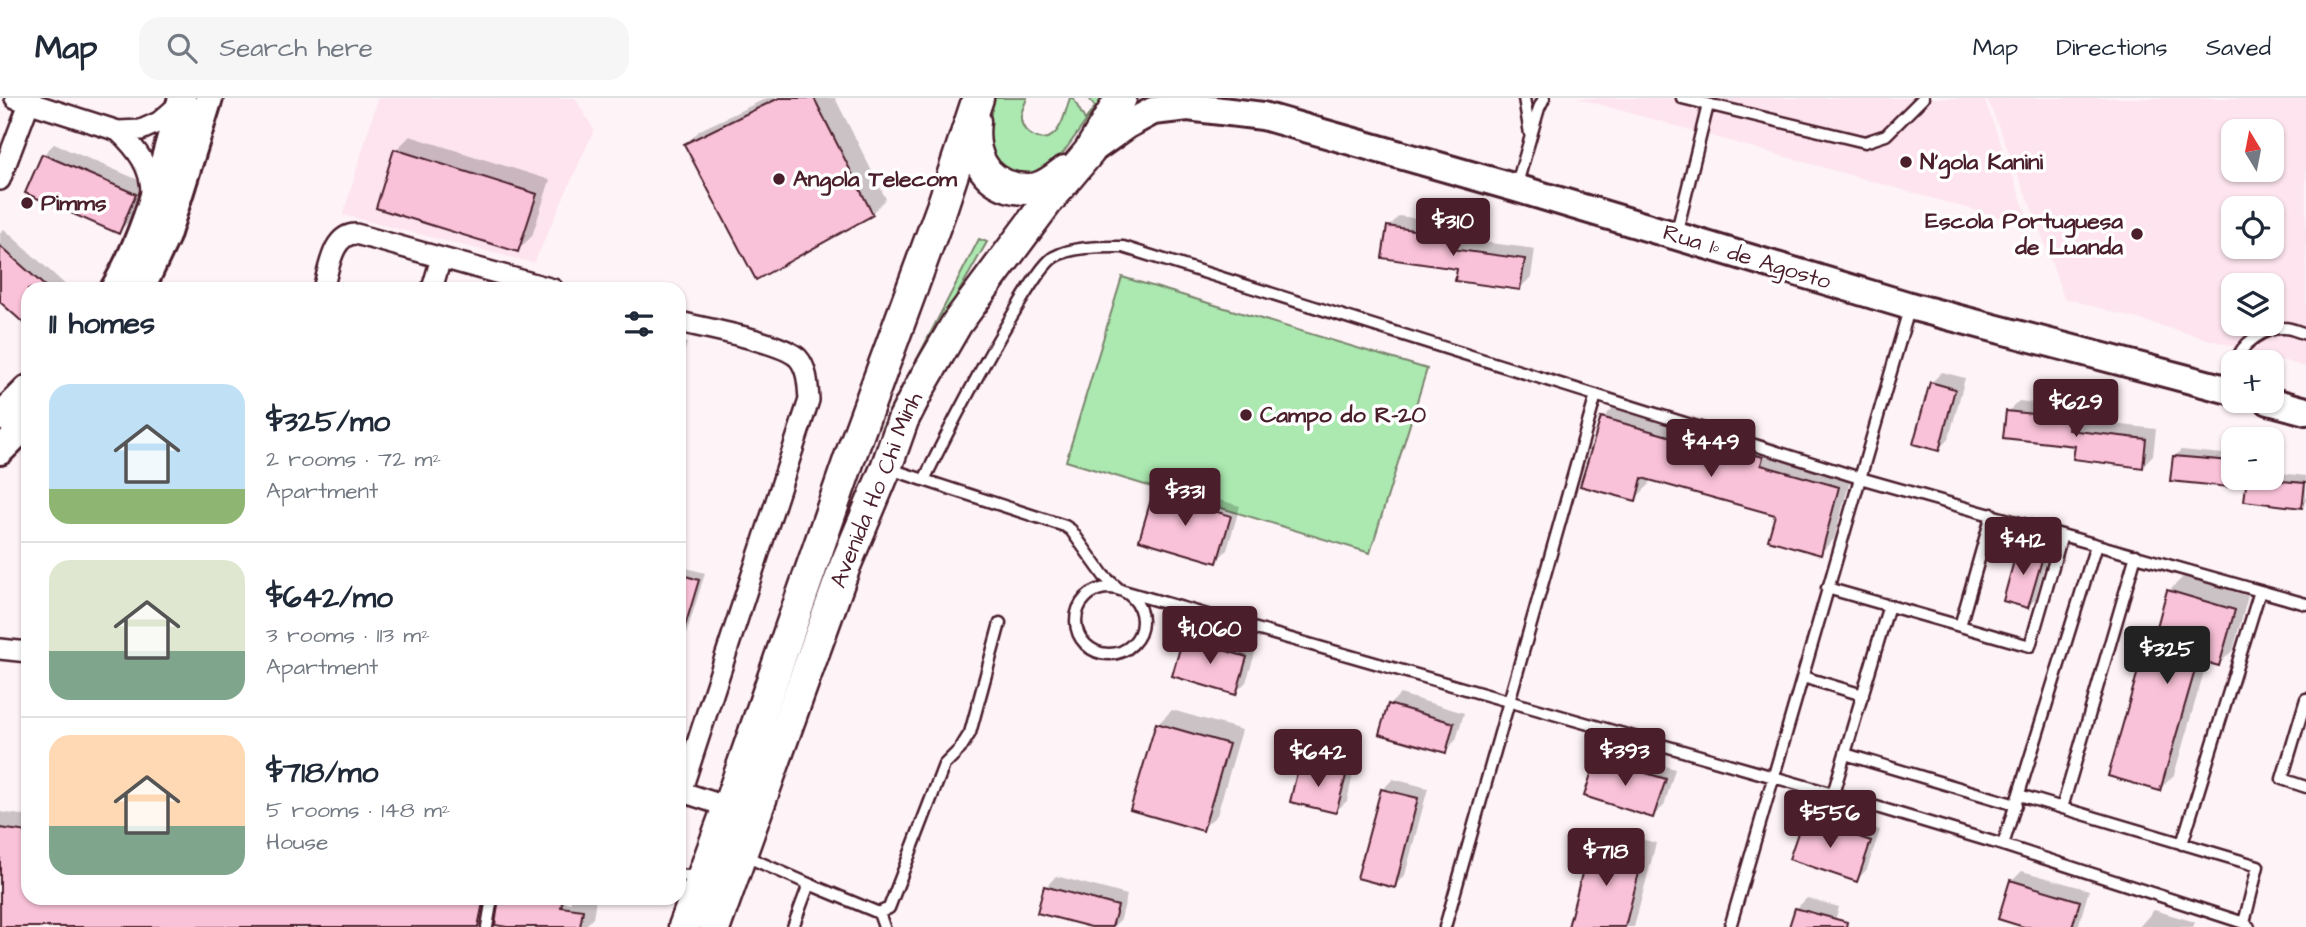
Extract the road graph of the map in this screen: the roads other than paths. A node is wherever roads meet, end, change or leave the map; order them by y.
1 (181, 98) edge
2 (209, 98) edge
3 (1121, 98) edge
4 (1224, 98) edge
5 (1524, 98) edge
6 (1544, 98) edge
7 (1682, 98) edge
8 (1923, 98) edge
9 (25, 100) edge
10 (977, 101) edge
11 (1708, 105) junction
12 (1263, 116) junction
13 (118, 131) junction
14 (1531, 138) junction
15 (1089, 152) junction
16 (0, 180) edge
17 (1516, 188) junction
18 (150, 206) junction
19 (1676, 236) junction
20 (441, 258) junction
21 (118, 282) edge
22 (144, 282) edge
23 (325, 282) edge
24 (434, 282) edge
25 (528, 282) edge
26 (1910, 306) junction
27 (686, 324) edge
28 (2306, 334) edge
29 (2242, 350) edge
30 (2221, 382) edge
31 (21, 396) edge
32 (1596, 396) junction
33 (2284, 405) edge
34 (2306, 411) edge
35 (0, 417) edge
36 (21, 430) edge
37 (0, 451) edge
38 (886, 468) junction
39 (1860, 478) junction
40 (924, 480) junction
41 (1992, 514) junction
42 (2062, 535) junction
43 (2096, 545) junction
44 (2136, 555) junction
45 (1827, 588) junction
46 (1120, 590) junction
47 (2260, 591) junction
48 (2306, 604) edge
49 (1889, 605) junction
50 (1000, 623) dead end
51 (1960, 626) junction
52 (0, 649) edge
53 (21, 651) edge
54 (1803, 677) junction
55 (1863, 695) junction
56 (2306, 699) edge
57 (1508, 702) junction
58 (1845, 754) junction
59 (686, 773) edge
60 (1774, 779) junction
61 (2306, 787) edge
62 (686, 793) edge
63 (1833, 794) junction
64 (2018, 800) junction
65 (729, 807) junction
66 (2062, 808) junction
67 (2182, 844) junction
68 (2003, 845) junction
69 (741, 854) junction
70 (690, 876) edge
71 (809, 884) junction
72 (491, 905) edge
73 (879, 913) junction
74 (2247, 925) edge
75 (487, 927) edge
76 (684, 927) edge
77 (715, 927) edge
78 (793, 927) edge
79 (884, 927) edge
80 (1445, 927) edge
81 (1730, 927) edge

1 - 13 street
1 - 18 main road
2 - 22 main road
3 - 15 main road, Avenida Ho Chi Minh
4 - 12 main road
5 - 14 lane
6 - 14 lane
7 - 11 lane
8 - 11 lane
9 - 13 street
9 - 16 street
10 - 15 main road
10 - 65 main road, Avenida Ho Chi Minh
11 - 19 lane
12 - 15 main road
12 - 17 main road, Rua 1º de Agosto
13 - 18 street
14 - 17 lane
15 - 38 main road, Avenida Ho Chi Minh
17 - 19 main road, Rua 1º de Agosto
18 - 21 main road
19 - 26 main road, Rua 1º de Agosto
20 - 23 street
20 - 24 street
20 - 25 street
26 - 30 main road, Rua 1º de Agosto
26 - 39 lane
27 - 59 street
28 - 29 lane
31 - 35 main road
32 - 39 lane
32 - 40 lane
32 - 57 lane
33 - 34 main road
36 - 37 main road
38 - 40 lane
38 - 69 main road, Avenida Ho Chi Minh
39 - 41 lane
39 - 45 lane
40 - 46 lane
41 - 42 lane
41 - 51 lane
42 - 43 lane
42 - 51 lane
43 - 44 lane
43 - 64 lane
44 - 47 lane
44 - 66 lane
45 - 49 lane
45 - 54 lane
46 - 46 lane
46 - 57 lane
47 - 48 lane
47 - 67 lane
49 - 51 lane
49 - 55 lane
50 - 73 lane
52 - 53 street
54 - 55 lane
54 - 60 lane
55 - 58 lane
56 - 61 lane
57 - 60 lane
57 - 80 lane
58 - 63 lane
58 - 64 lane
60 - 63 lane
60 - 81 lane
62 - 65 street
63 - 68 lane
64 - 66 lane
64 - 68 lane
65 - 70 main road, Avenida Ho Chi Minh
66 - 67 lane
67 - 74 lane
68 - 74 lane
69 - 71 lane
69 - 77 main road, Avenida Ho Chi Minh
70 - 76 main road, Avenida Ho Chi Minh
71 - 73 lane
71 - 78 lane
72 - 75 lane
73 - 79 lane

